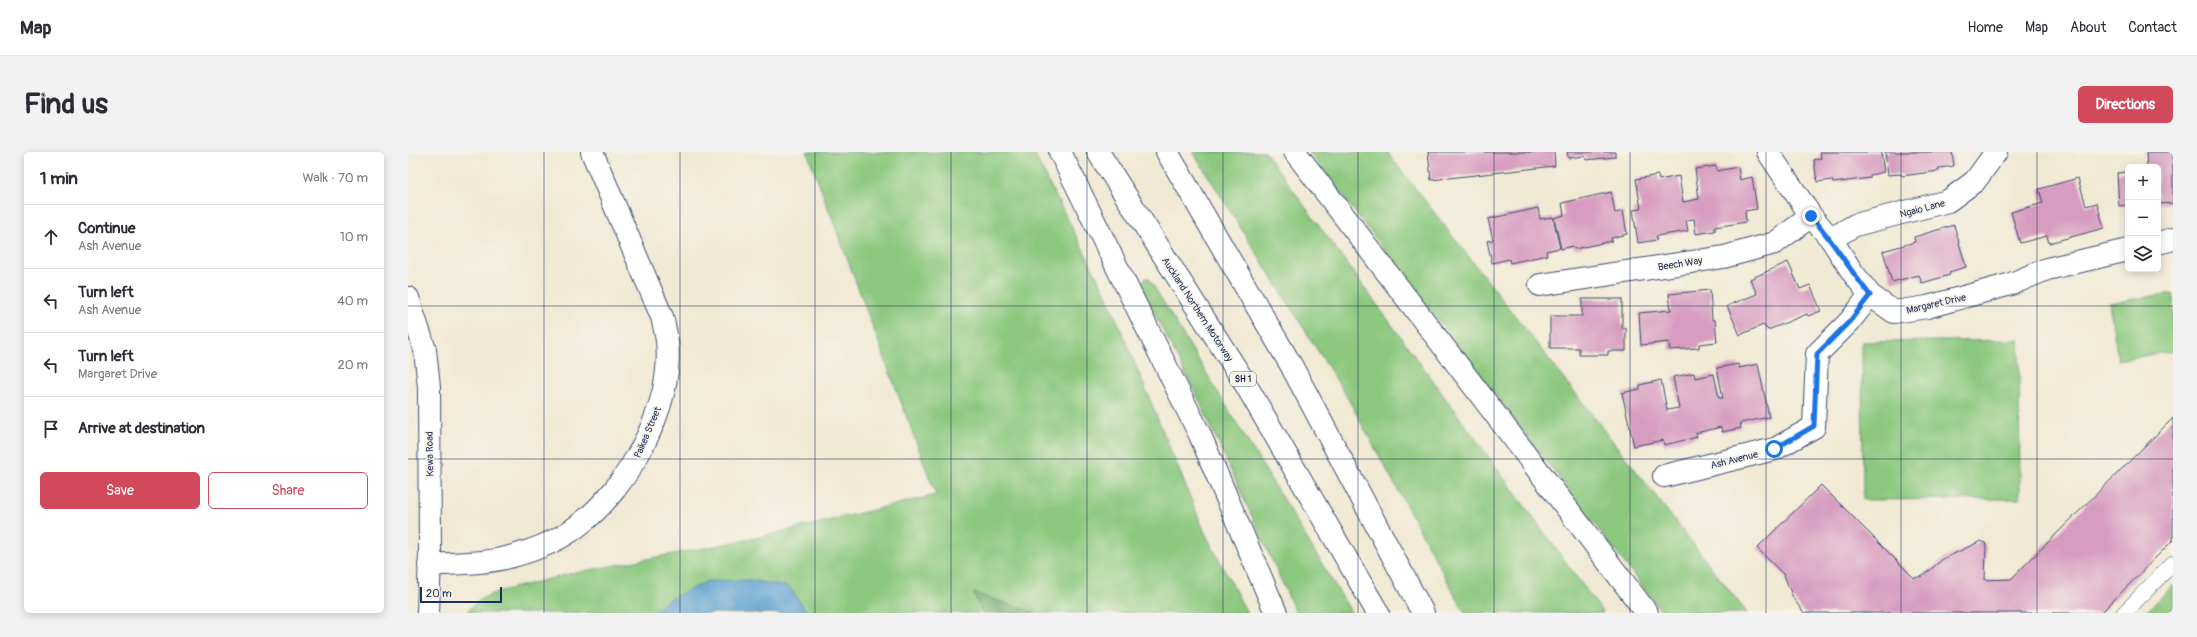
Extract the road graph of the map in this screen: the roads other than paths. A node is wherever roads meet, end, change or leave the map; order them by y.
1 (592, 152) edge
2 (1060, 152) edge
3 (1098, 152) edge
4 (1167, 152) edge
5 (1294, 152) edge
6 (1768, 152) edge
7 (1996, 152) edge
8 (1811, 216) junction
9 (1831, 239) junction
10 (2173, 239) edge
11 (2161, 241) edge
12 (2125, 251) edge
13 (1540, 285) dead end
14 (1870, 295) junction
15 (408, 298) edge
16 (1664, 476) dead end
17 (2173, 563) edge
18 (429, 565) junction
19 (428, 613) edge
20 (1276, 613) edge
21 (1378, 613) edge
22 (1423, 613) edge
23 (1647, 613) edge
24 (2124, 613) edge

1 - 18 main road, Paikea Street
2 - 20 main road
3 - 21 main road, Auckland Northern Motorway / SH 1
4 - 22 main road
5 - 23 main road
6 - 8 main road, Margaret Drive
7 - 9 main road, Ngaio Lane
8 - 9 main road, Margaret Drive
8 - 13 main road, Beech Way
9 - 14 main road, Margaret Drive
10 - 11 main road
12 - 14 main road, Margaret Drive
14 - 16 main road, Ash Avenue
15 - 18 main road, Kewa Road
17 - 24 lane
18 - 19 main road, Kewa Road

